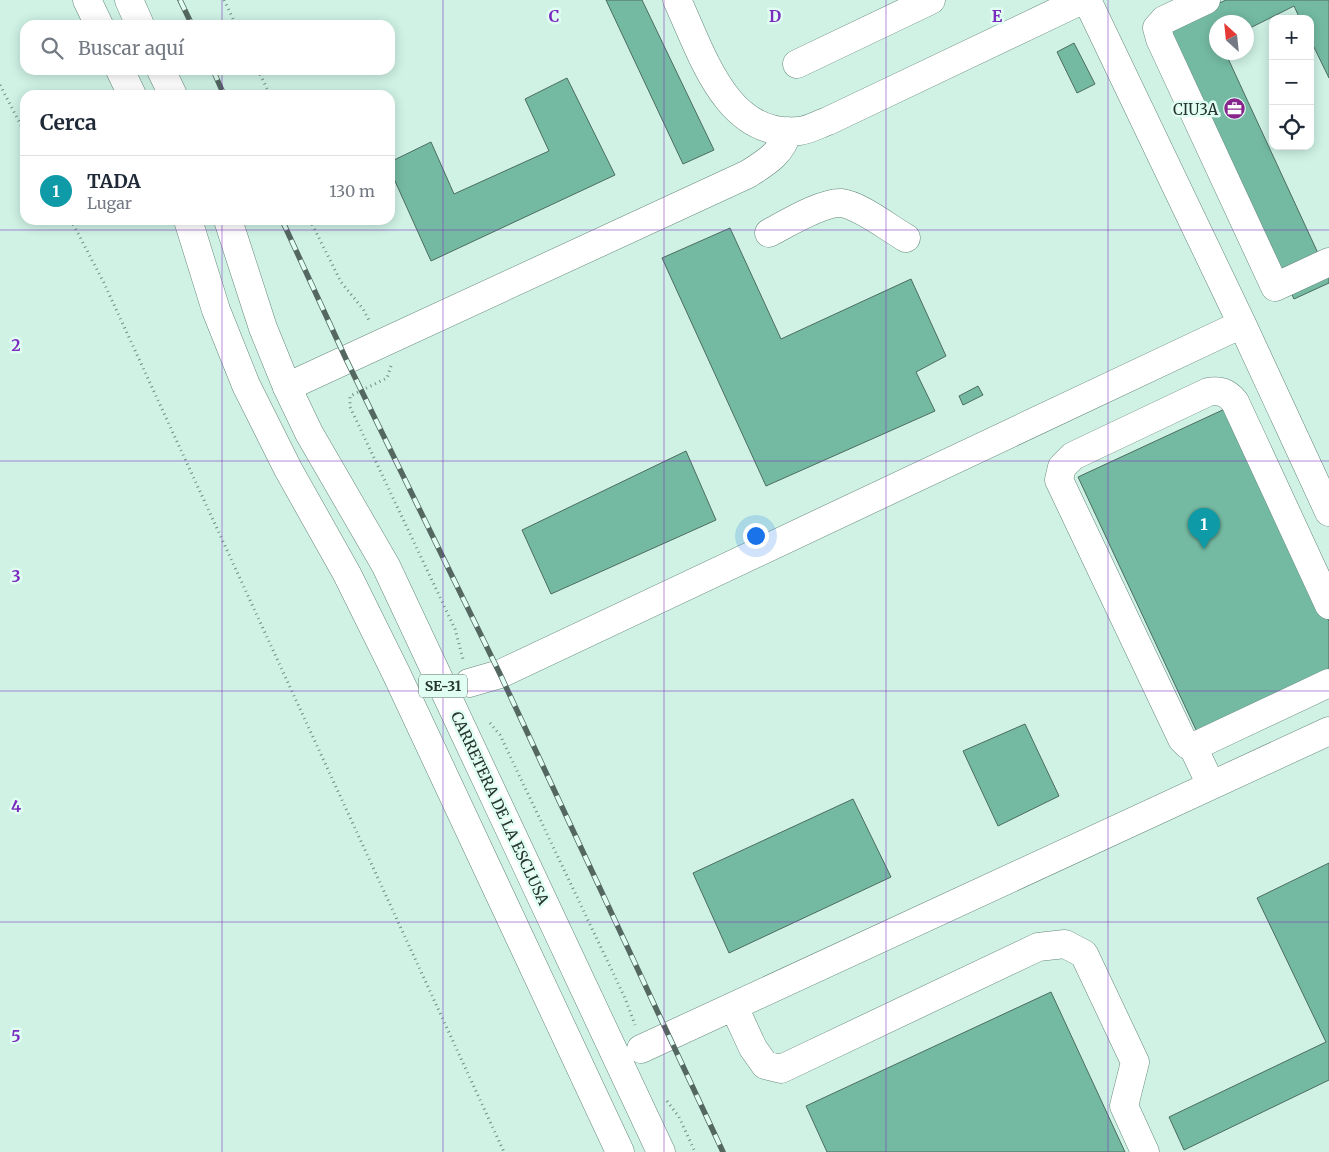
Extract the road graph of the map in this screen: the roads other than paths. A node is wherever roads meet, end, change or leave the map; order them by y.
1 (88, 0) edge
2 (128, 0) edge
3 (677, 0) edge
4 (931, 0) edge
5 (1082, 0) edge
6 (1087, 0) edge
7 (1206, 0) edge
8 (97, 20) edge
9 (138, 20) edge
10 (797, 64) dead end
11 (122, 75) edge
12 (163, 75) edge
13 (130, 90) edge
14 (171, 90) edge
15 (788, 131) junction
16 (190, 225) edge
17 (230, 225) edge
18 (769, 233) dead end
19 (906, 238) dead end
20 (1329, 262) edge
21 (1242, 324) junction
22 (287, 387) junction
23 (1329, 512) edge
24 (1329, 605) edge
25 (469, 683) dead end
26 (1329, 683) edge
27 (1329, 731) edge
28 (1194, 747) junction
29 (1211, 785) junction
30 (734, 1007) junction
31 (642, 1049) dead end
32 (620, 1152) edge
33 (661, 1152) edge
34 (1145, 1152) edge

1 - 8 main road
2 - 9 main road
3 - 15 main road
4 - 10 main road
5 - 15 main road
6 - 21 main road
7 - 20 main road
11 - 13 main road
12 - 14 main road
15 - 22 main road
16 - 32 main road, SE-31
17 - 22 main road, CARRETERA DE LA ESCLUSA / SE-31
18 - 19 main road
21 - 23 main road
21 - 25 main road
22 - 33 main road, CARRETERA DE LA ESCLUSA / SE-31
24 - 28 main road
26 - 28 main road
27 - 29 main road
28 - 29 main road
29 - 30 main road
30 - 31 main road
30 - 34 main road

